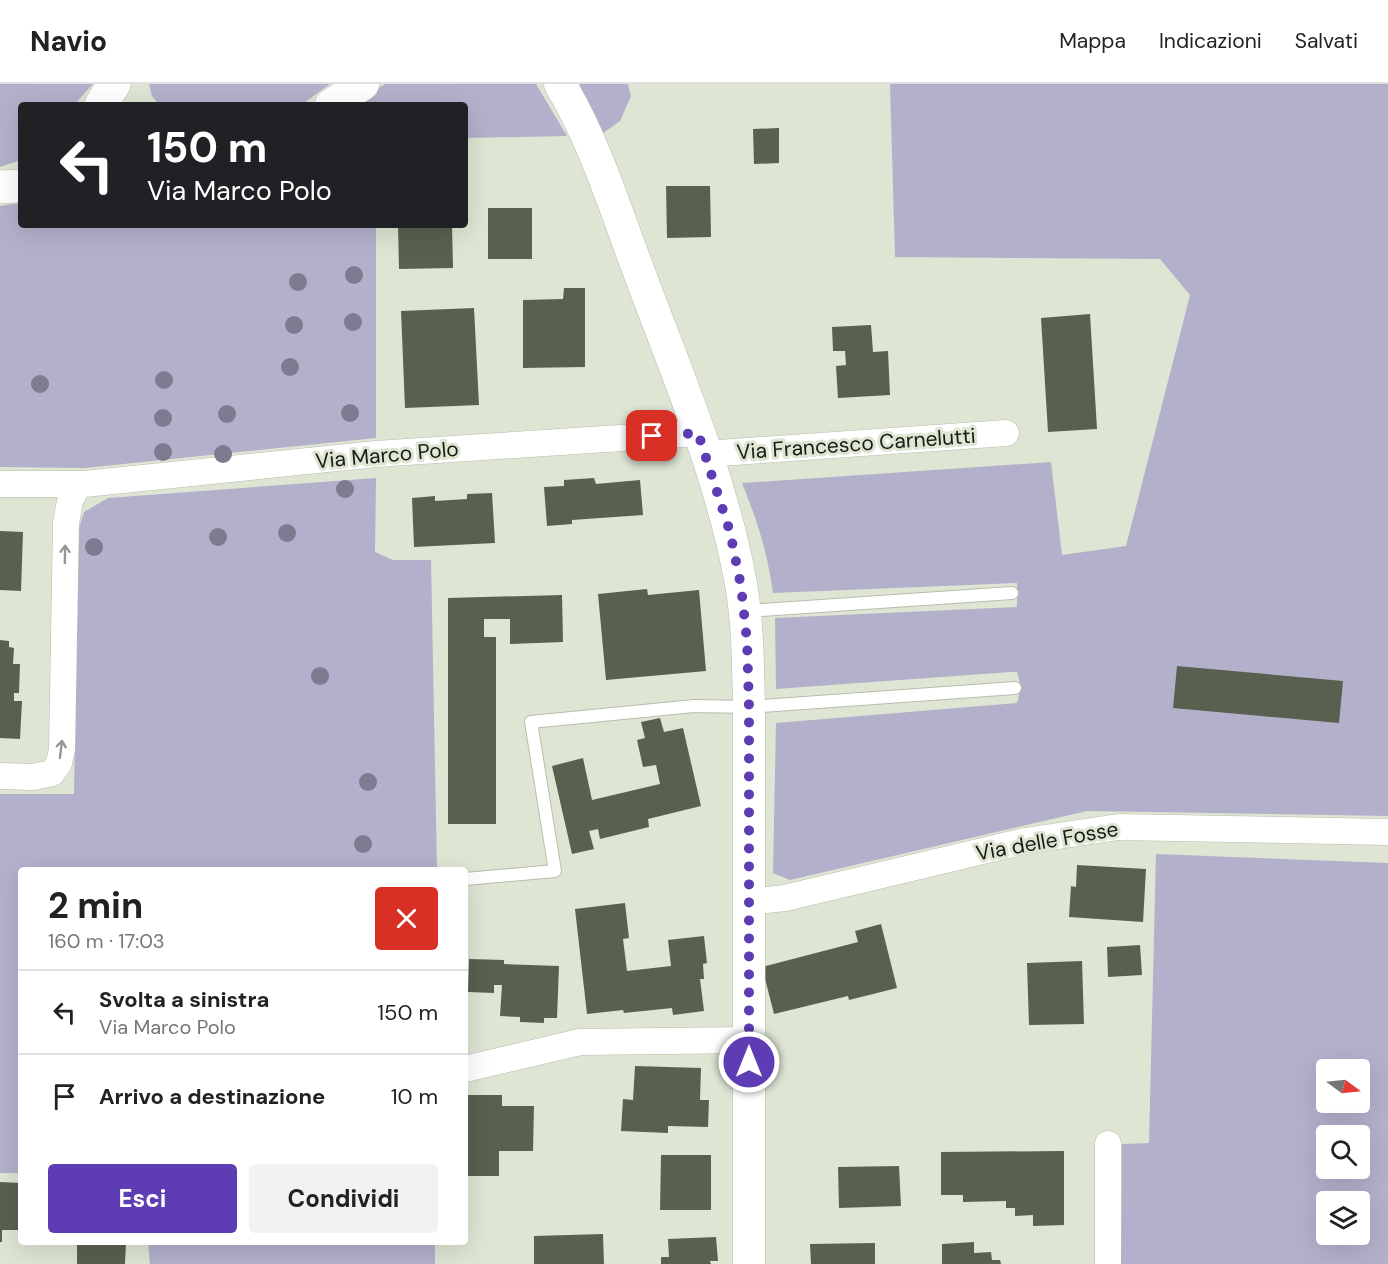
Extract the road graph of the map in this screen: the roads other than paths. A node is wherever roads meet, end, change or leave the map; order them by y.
1 (114, 84) edge
2 (127, 84) edge
3 (363, 84) edge
4 (560, 84) edge
5 (103, 102) edge
6 (131, 102) edge
7 (336, 102) edge
8 (1006, 433) dead end
9 (702, 443) junction
10 (0, 484) edge
11 (78, 485) junction
12 (1012, 592) dead end
13 (744, 611) junction
14 (1015, 688) dead end
15 (749, 707) junction
16 (0, 776) edge
17 (1382, 832) edge
18 (468, 879) edge
19 (748, 902) junction
20 (748, 1040) junction
21 (468, 1068) edge
22 (1108, 1144) dead end
23 (749, 1264) edge
24 (1108, 1264) edge

1 - 5 main road
2 - 6 main road
3 - 7 street
4 - 9 street
8 - 9 street, Via Francesco Carnelutti
9 - 11 street, Via Marco Polo
9 - 13 street
10 - 11 street, Via Marco Polo
16 -> 11 street
12 - 13 lane
13 - 15 street
14 - 15 lane
15 - 18 lane
15 - 19 street
17 - 19 street, Via delle Fosse
19 - 20 street
20 - 21 street
20 - 23 street
22 - 24 street

